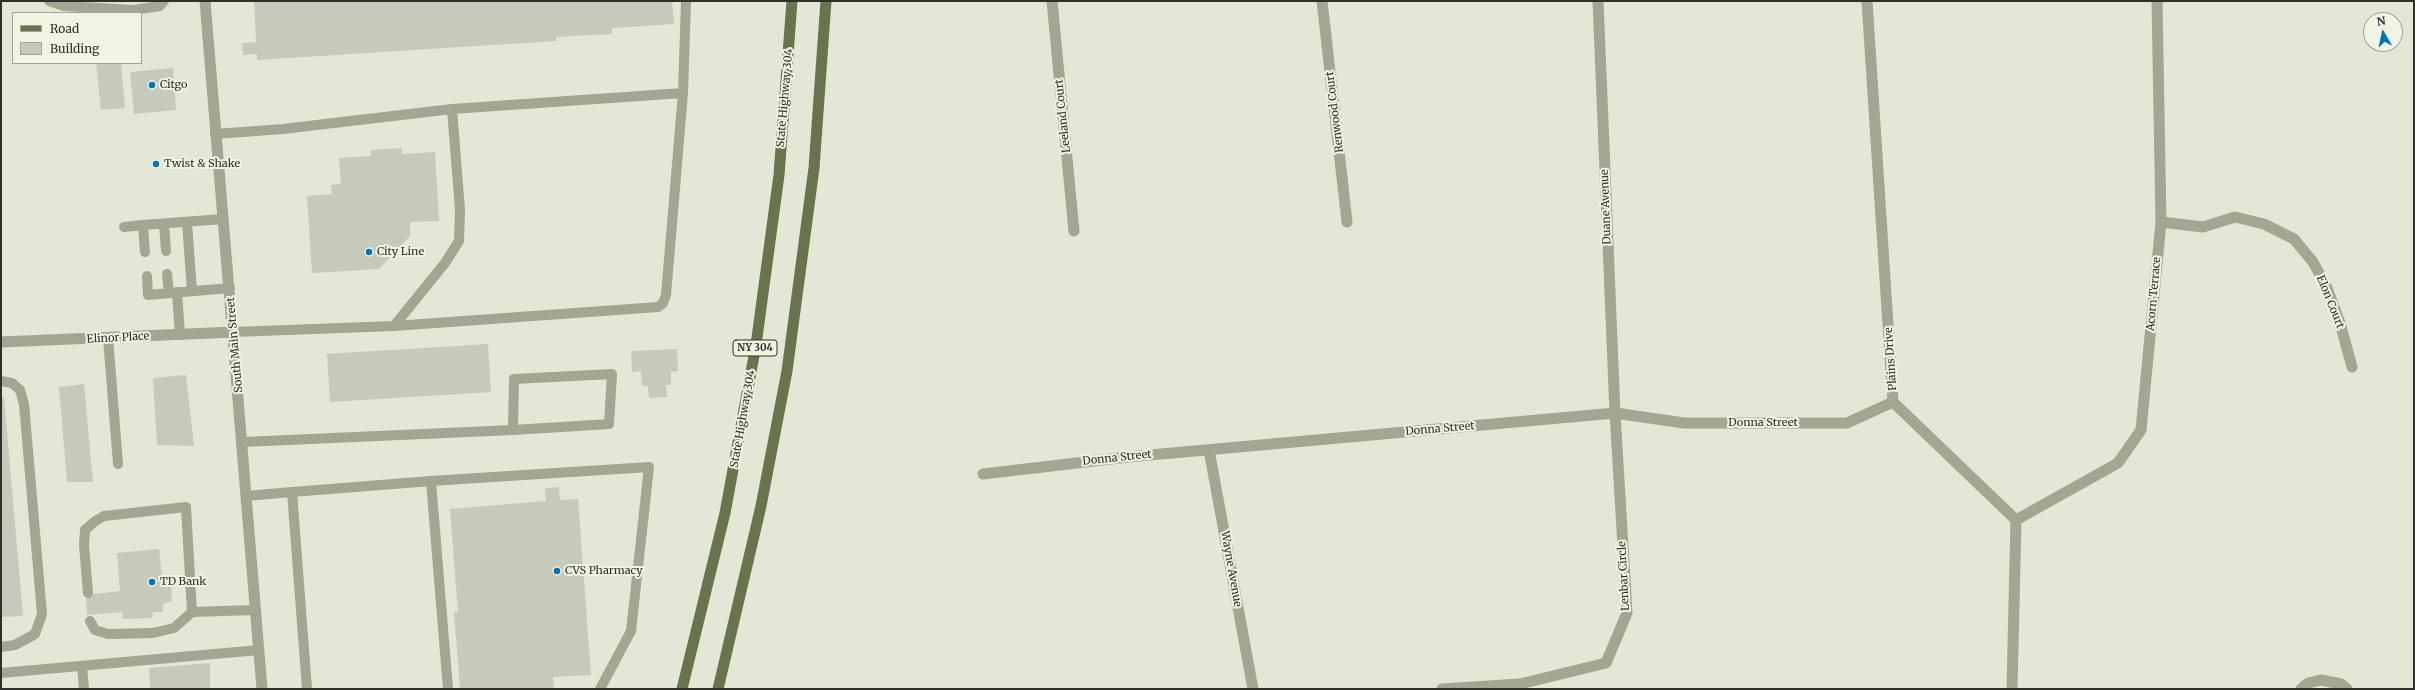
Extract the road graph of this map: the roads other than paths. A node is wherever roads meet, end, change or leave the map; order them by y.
1 (49, 1) edge
2 (164, 1) edge
3 (205, 1) edge
4 (686, 1) edge
5 (792, 1) edge
6 (826, 1) edge
7 (1052, 1) edge
8 (1322, 1) edge
9 (1598, 1) edge
10 (1867, 1) edge
11 (2157, 1) edge
12 (683, 93) junction
13 (452, 109) junction
14 (215, 134) junction
15 (223, 219) junction
16 (187, 222) junction
17 (1347, 222) dead end
18 (2161, 222) junction
19 (164, 224) junction
20 (143, 225) junction
21 (124, 226) dead end
22 (1074, 231) dead end
23 (166, 251) dead end
24 (145, 252) dead end
25 (167, 274) dead end
26 (147, 276) dead end
27 (230, 288) junction
28 (192, 291) junction
29 (173, 293) junction
30 (394, 326) junction
31 (234, 332) junction
32 (180, 335) junction
33 (108, 338) junction
34 (1, 342) edge
35 (2352, 367) dead end
36 (1, 380) edge
37 (1893, 402) junction
38 (1615, 413) junction
39 (513, 430) junction
40 (243, 442) junction
41 (1209, 450) junction
42 (118, 464) dead end
43 (983, 474) dead end
44 (431, 481) junction
45 (292, 492) junction
46 (246, 496) junction
47 (2016, 520) junction
48 (88, 593) dead end
49 (256, 610) junction
50 (192, 612) junction
51 (90, 621) dead end
52 (1, 647) edge
53 (259, 650) junction
54 (82, 667) junction
55 (1, 673) edge
56 (84, 689) edge
57 (262, 689) edge
58 (307, 689) edge
59 (448, 689) edge
60 (600, 689) edge
61 (682, 689) edge
62 (718, 689) edge
63 (1253, 689) edge
64 (1442, 689) edge
65 (2012, 689) edge
66 (2301, 689) edge
67 (2347, 689) edge

1 - 2 lane
3 - 14 street, South Main Street
4 - 12 lane
5 - 61 main road, State Highway 304 / NY 304
6 - 62 main road, NY 304
7 - 22 street, Leeland Court
8 - 17 street, Renwood Court
9 - 38 street, Duane Avenue
10 - 37 street, Plains Drive
11 - 18 street, Acorn Terrace
12 - 13 lane
12 - 30 lane
13 - 14 lane
13 - 30 lane
14 - 15 street, South Main Street
15 - 16 lane
15 - 27 street, South Main Street
16 - 19 lane
16 - 28 lane
18 - 35 street, Elon Court
18 - 47 street, Acorn Terrace
19 - 20 lane
19 - 23 lane
20 - 21 lane
20 - 24 lane
25 - 29 lane
26 - 29 lane
27 - 28 lane
27 - 31 street, South Main Street
28 - 29 lane
29 - 32 lane
30 - 31 lane
31 - 32 street, Elinor Place
31 - 40 street, South Main Street
32 - 33 street, Elinor Place
33 - 34 street, Elinor Place
33 - 42 lane
36 - 52 lane
37 - 38 street, Donna Street
37 - 47 street, Plains Drive
38 - 41 street, Donna Street
38 - 64 street, Lenbar Circle
39 - 39 lane
39 - 40 lane
40 - 46 street, South Main Street
41 - 43 street, Donna Street
41 - 63 street, Wayne Avenue
44 - 45 lane
44 - 59 lane
44 - 60 lane
45 - 46 lane
45 - 58 lane
46 - 49 street, South Main Street
47 - 65 street
48 - 50 lane
49 - 50 lane
49 - 53 street, South Main Street
50 - 51 lane
53 - 54 lane
53 - 57 street, South Main Street
54 - 55 lane
54 - 56 lane
66 - 67 street

